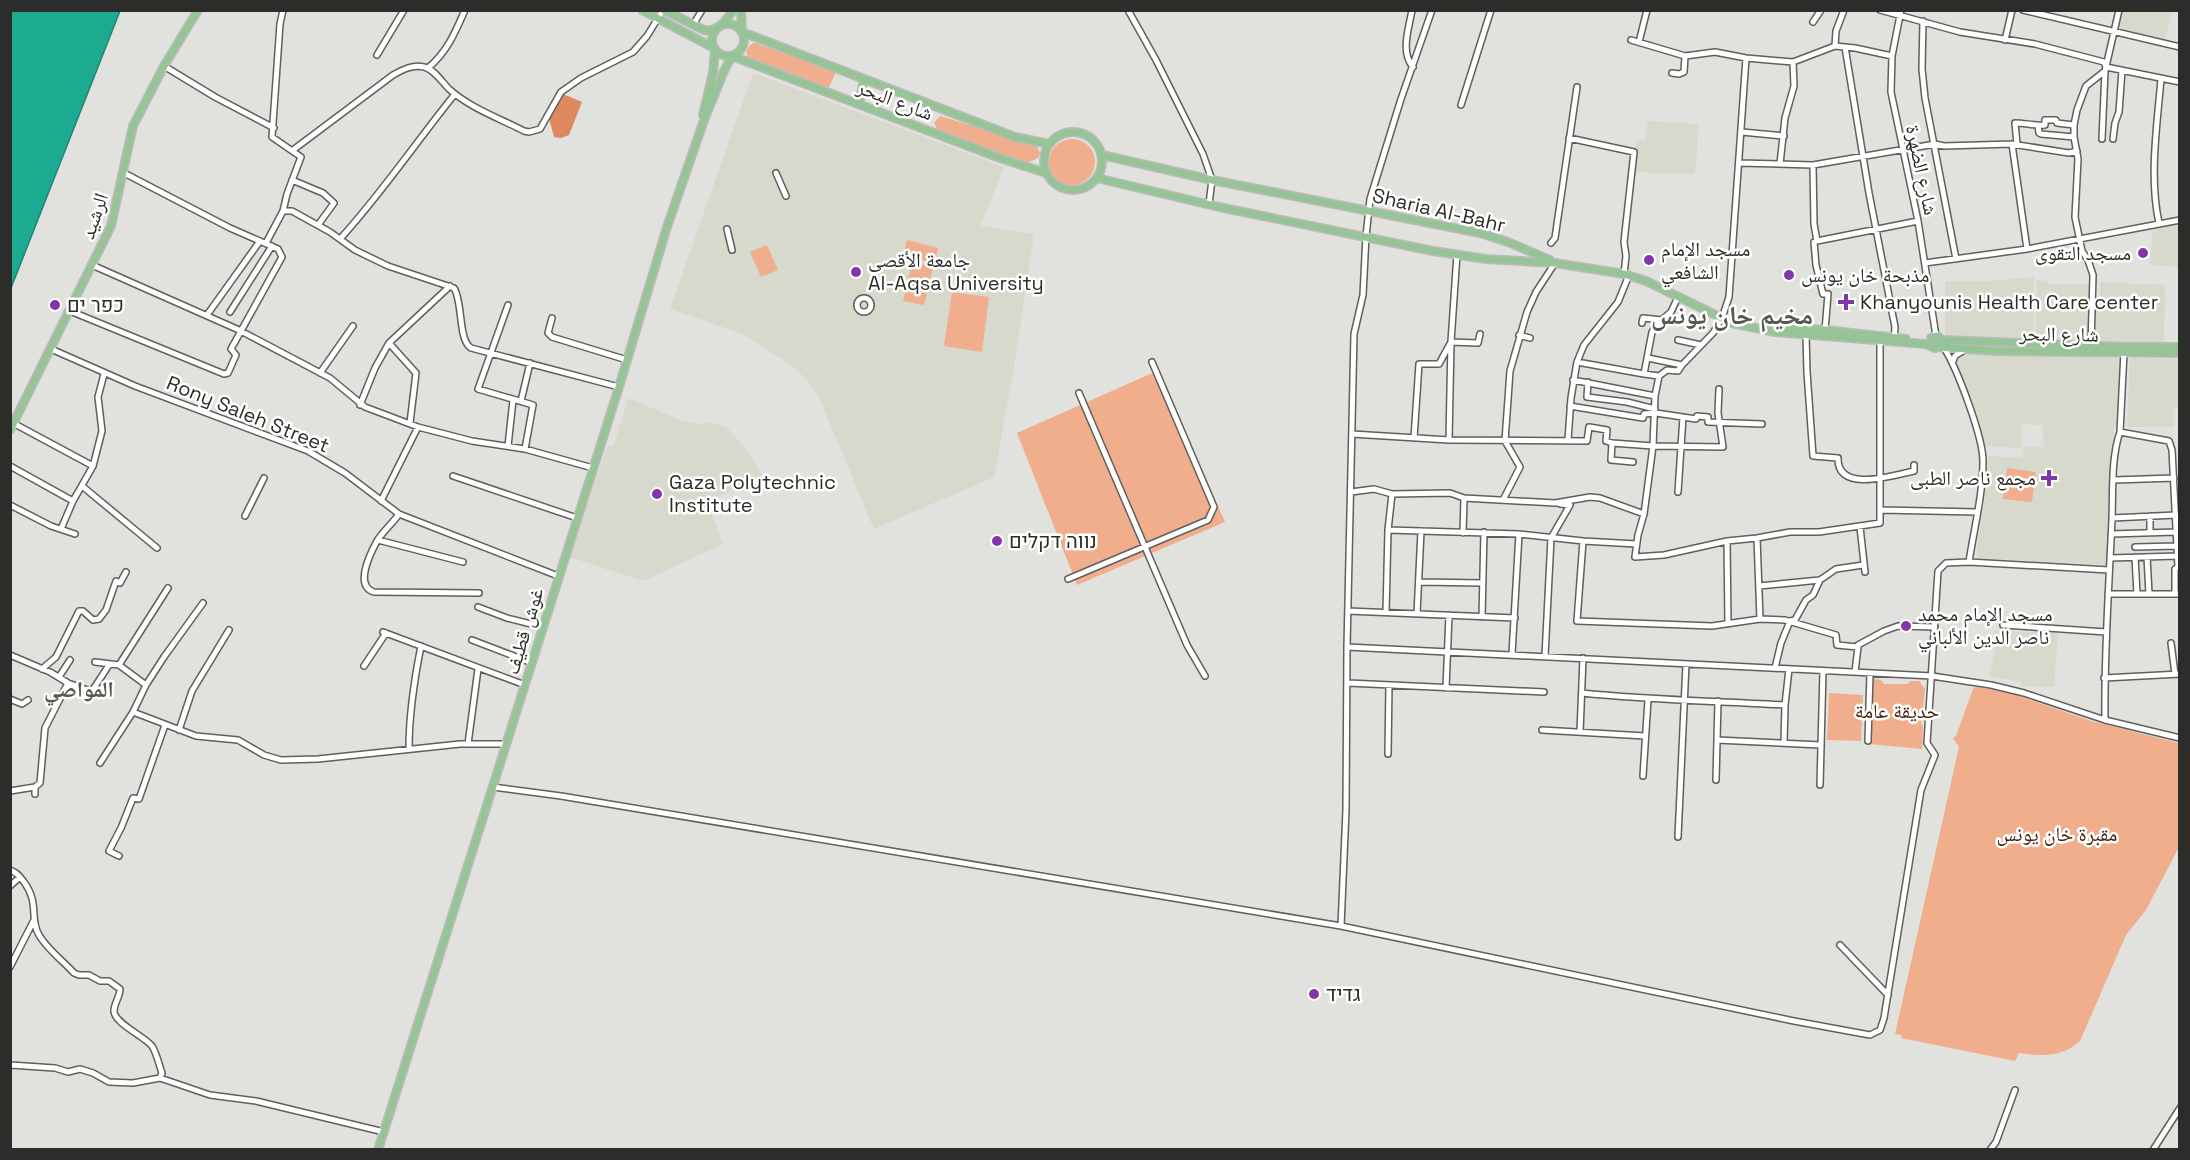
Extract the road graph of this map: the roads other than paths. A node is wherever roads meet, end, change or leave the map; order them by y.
1 (198, 10) edge
2 (283, 10) edge
3 (404, 10) edge
4 (465, 10) edge
5 (642, 10) edge
6 (663, 10) edge
7 (702, 10) edge
8 (733, 10) edge
9 (741, 10) edge
10 (1128, 10) edge
11 (1412, 10) edge
12 (1432, 10) edge
13 (1491, 10) edge
14 (1647, 10) edge
15 (1821, 10) edge
16 (1844, 10) edge
17 (1880, 10) edge
18 (2012, 10) edge
19 (2023, 10) edge
20 (2119, 10) edge
21 (1901, 13) edge
22 (657, 18) junction
23 (1923, 21) junction
24 (1813, 22) dead end
25 (693, 25) junction
26 (720, 27) junction
27 (2115, 31) junction
28 (742, 32) junction
29 (1631, 40) dead end
30 (2005, 40) junction
31 (1639, 42) junction
32 (1835, 46) junction
33 (1845, 47) junction
34 (2180, 47) edge
35 (715, 49) junction
36 (377, 55) dead end
37 (732, 56) junction
38 (1685, 56) junction
39 (1892, 56) junction
40 (1746, 58) junction
41 (1793, 62) junction
42 (164, 66) junction
43 (1413, 67) junction
44 (428, 68) junction
45 (2105, 69) junction
46 (2122, 70) junction
47 (1672, 74) dead end
48 (2161, 79) junction
49 (864, 80) junction
50 (2180, 82) edge
51 (1577, 87) dead end
52 (455, 94) junction
53 (859, 104) junction
54 (1461, 105) dead end
55 (703, 123) junction
56 (2074, 124) junction
57 (2038, 126) junction
58 (274, 128) junction
59 (1742, 132) junction
60 (1784, 136) junction
61 (2074, 136) junction
62 (1569, 138) junction
63 (2102, 139) dead end
64 (2113, 139) dead end
65 (1049, 144) junction
66 (1935, 144) junction
67 (2015, 144) junction
68 (1904, 149) junction
69 (293, 150) junction
70 (2077, 151) junction
71 (1102, 155) junction
72 (1863, 157) junction
73 (1739, 163) junction
74 (1780, 164) junction
75 (1813, 165) junction
76 (124, 173) junction
77 (776, 173) dead end
78 (1046, 173) junction
79 (1097, 178) junction
80 (291, 180) junction
81 (1212, 180) junction
82 (786, 196) dead end
83 (1209, 204) junction
84 (283, 211) junction
85 (1368, 211) junction
86 (2180, 220) edge
87 (1918, 221) junction
88 (2159, 223) junction
89 (318, 225) junction
90 (1876, 229) junction
91 (727, 230) dead end
92 (1366, 236) junction
93 (340, 239) junction
94 (2079, 239) junction
95 (1817, 241) junction
96 (263, 242) junction
97 (1551, 243) dead end
98 (272, 246) junction
99 (2027, 249) junction
100 (732, 250) dead end
101 (1457, 254) junction
102 (1956, 259) junction
103 (1555, 262) junction
104 (1925, 263) junction
105 (92, 266) junction
106 (1627, 274) junction
107 (450, 286) junction
108 (1678, 297) junction
109 (508, 305) dead end
110 (70, 311) junction
111 (230, 312) dead end
112 (207, 315) junction
113 (1723, 316) junction
114 (552, 318) dead end
115 (1662, 320) junction
116 (1642, 323) dead end
117 (353, 326) dead end
118 (241, 332) junction
119 (1825, 333) junction
120 (1480, 334) dead end
121 (1519, 335) junction
122 (1806, 335) junction
123 (1530, 338) dead end
124 (1678, 340) dead end
125 (1880, 340) junction
126 (1894, 340) junction
127 (1451, 342) junction
128 (389, 343) junction
129 (1937, 343) junction
130 (1701, 345) junction
131 (2091, 346) junction
132 (2180, 346) edge
133 (51, 349) junction
134 (1966, 349) junction
135 (2124, 352) junction
136 (490, 353) junction
137 (2180, 353) edge
138 (1648, 358) junction
139 (627, 360) junction
140 (1953, 361) junction
141 (1152, 362) dead end
142 (1577, 362) junction
143 (530, 363) junction
144 (1682, 365) junction
145 (320, 373) junction
146 (104, 374) junction
147 (1644, 374) junction
148 (1659, 376) junction
149 (1573, 380) junction
150 (1588, 382) junction
151 (619, 387) junction
152 (1719, 389) dead end
153 (1079, 393) dead end
154 (1655, 396) junction
155 (513, 400) junction
156 (521, 401) junction
157 (360, 405) junction
158 (1570, 406) junction
159 (1655, 411) junction
160 (1683, 417) junction
161 (1720, 422) junction
162 (410, 423) junction
163 (1762, 424) dead end
164 (418, 426) junction
165 (12, 427) edge
166 (2120, 432) junction
167 (1352, 434) junction
168 (1414, 438) junction
169 (1449, 440) junction
170 (1568, 440) junction
171 (1505, 441) junction
172 (1612, 443) junction
173 (508, 446) junction
174 (1653, 446) junction
175 (1680, 447) junction
176 (525, 449) junction
177 (2172, 450) junction
178 (2180, 450) edge
179 (1633, 462) dead end
180 (1914, 465) dead end
181 (10, 466) edge
182 (93, 466) junction
183 (593, 468) junction
184 (453, 476) dead end
185 (264, 478) dead end
186 (2174, 478) junction
187 (1882, 480) junction
188 (2114, 480) junction
189 (82, 486) junction
190 (1351, 492) junction
191 (1678, 492) dead end
192 (1392, 495) junction
193 (1464, 498) junction
194 (1503, 500) junction
195 (73, 501) junction
196 (381, 501) junction
197 (1555, 503) junction
198 (10, 504) edge
199 (1881, 510) junction
200 (1977, 512) junction
201 (399, 514) junction
202 (1644, 514) junction
203 (2176, 515) junction
204 (245, 516) dead end
205 (2150, 516) junction
206 (577, 518) junction
207 (2112, 518) junction
208 (1860, 527) junction
209 (61, 529) junction
210 (1388, 530) junction
211 (1421, 531) junction
212 (1484, 532) junction
213 (2150, 532) junction
214 (2176, 532) junction
215 (1463, 533) junction
216 (75, 534) dead end
217 (1519, 534) junction
218 (2111, 534) junction
219 (1551, 538) junction
220 (1756, 538) junction
221 (378, 540) junction
222 (1583, 541) junction
223 (1727, 541) junction
224 (1636, 544) junction
225 (2177, 546) junction
226 (1145, 547) junction
227 (2135, 547) dead end
228 (157, 548) dead end
229 (2177, 556) junction
230 (2135, 557) junction
231 (2146, 557) junction
232 (2110, 558) junction
233 (463, 562) dead end
234 (1970, 562) junction
235 (1863, 565) junction
236 (2179, 567) edge
237 (2109, 570) junction
238 (126, 572) dead end
239 (1865, 572) dead end
240 (2136, 574) junction
241 (2148, 574) junction
242 (558, 576) junction
243 (1068, 579) dead end
244 (1820, 580) junction
245 (1419, 582) junction
246 (1483, 584) junction
247 (2177, 584) edge
248 (1759, 586) junction
249 (168, 588) dead end
250 (479, 593) dead end
251 (2108, 594) junction
252 (2137, 594) junction
253 (2149, 594) junction
254 (2177, 594) edge
255 (203, 603) dead end
256 (478, 607) dead end
257 (1348, 610) junction
258 (1386, 612) junction
259 (1417, 614) junction
260 (1449, 615) junction
261 (1482, 617) junction
262 (1515, 618) junction
263 (1760, 620) junction
264 (1790, 621) junction
265 (1728, 624) junction
266 (2003, 625) dead end
267 (543, 627) junction
268 (1935, 627) junction
269 (229, 630) dead end
270 (2106, 632) junction
271 (472, 640) dead end
272 (2171, 643) dead end
273 (421, 646) junction
274 (1347, 647) junction
275 (1858, 647) junction
276 (1448, 651) junction
277 (1512, 654) junction
278 (10, 655) edge
279 (1545, 656) junction
280 (1583, 658) junction
281 (69, 660) dead end
282 (95, 662) dead end
283 (532, 663) junction
284 (1686, 664) junction
285 (109, 665) junction
286 (119, 665) junction
287 (364, 666) dead end
288 (1775, 668) junction
289 (42, 669) junction
290 (478, 669) junction
291 (1789, 669) junction
292 (1823, 671) junction
293 (1855, 672) junction
294 (1870, 673) junction
295 (2177, 674) edge
296 (1205, 676) dead end
297 (1932, 676) junction
298 (59, 677) junction
299 (2104, 678) junction
300 (68, 683) junction
301 (1348, 683) junction
302 (146, 685) junction
303 (525, 685) junction
304 (1389, 685) junction
305 (1446, 688) junction
306 (1544, 692) dead end
307 (1582, 693) junction
308 (10, 699) edge
309 (28, 700) dead end
310 (1648, 700) junction
311 (1684, 700) junction
312 (1718, 701) junction
313 (1785, 705) junction
314 (133, 712) junction
315 (2105, 720) junction
316 (165, 725) junction
317 (179, 730) junction
318 (1542, 730) dead end
319 (1580, 732) junction
320 (1645, 736) junction
321 (2180, 738) edge
322 (1717, 740) junction
323 (1868, 741) dead end
324 (1784, 743) junction
325 (468, 744) junction
326 (505, 744) junction
327 (1821, 745) junction
328 (409, 749) junction
329 (1389, 754) dead end
330 (100, 763) dead end
331 (1643, 776) dead end
332 (1716, 780) dead end
333 (1820, 785) dead end
334 (35, 787) junction
335 (493, 787) junction
336 (10, 791) edge
337 (35, 794) dead end
338 (1678, 837) dead end
339 (119, 856) dead end
340 (10, 870) edge
341 (20, 877) junction
342 (10, 886) edge
343 (35, 918) junction
344 (1341, 926) junction
345 (1840, 945) dead end
346 (10, 967) edge
347 (1888, 995) junction
348 (10, 1065) edge
349 (160, 1078) junction
350 (2015, 1090) dead end
351 (2180, 1108) edge
352 (384, 1132) junction
353 (378, 1149) edge
354 (1990, 1149) edge
355 (2152, 1149) edge

1 - 42 main road, الرشيد
2 - 58 street
3 - 36 street
4 - 44 street
5 - 22 main road
6 - 22 street
6 - 25 main road
7 - 25 street
8 - 26 main road
9 - 28 main road
10 - 81 street
11 - 43 street
12 - 43 street
13 - 54 street
14 - 31 street
15 - 24 street
16 - 32 street
17 - 21 street
18 - 30 street
19 - 27 street
20 - 27 street
21 - 23 street
21 - 39 street, شارع الضهرة
22 - 35 main road
22 - 52 street
23 - 30 street
23 - 66 street
25 - 26 main road
26 - 28 main road
26 - 35 main road
27 - 34 street
27 - 45 street
28 - 37 main road
28 - 49 main road, شارع البحر
29 - 31 street
30 - 45 street
31 - 38 street
32 - 33 street
32 - 41 street
33 - 39 street
33 - 72 street
35 - 37 main road
35 - 55 main road, غوش قطيف
37 - 53 main road, شارع البحر
37 - 55 main road, غوش قطيف
38 - 40 street
38 - 47 street
39 - 68 street, شارع الضهرة
40 - 41 street
40 - 59 street
41 - 60 street
42 - 58 street
42 - 76 main road, الرشيد
43 - 85 street
44 - 52 street
44 - 69 street
45 - 46 street
45 - 56 street
45 - 63 street
46 - 48 street
46 - 64 street
48 - 50 street
48 - 88 street
49 - 53 main road
49 - 65 main road, شارع البحر
51 - 62 street
52 - 93 street
53 - 78 main road, شارع البحر
55 - 139 main road, غوش قطيف
56 - 57 street
56 - 61 street
57 - 61 street
57 - 67 street
58 - 69 street
59 - 60 street
59 - 73 street
60 - 74 street
61 - 70 street
62 - 97 street
62 - 106 street
65 - 71 main road
65 - 78 main road
66 - 67 street
66 - 68 street
66 - 102 street
67 - 70 street
67 - 99 street
68 - 72 street
68 - 87 street, شارع الضهرة
69 - 80 street
70 - 94 street
71 - 79 main road
71 - 81 main road, Sharia Al-Bahr
72 - 75 street
72 - 90 street
73 - 74 street
73 - 113 street
74 - 75 street
75 - 95 street
76 - 96 street
76 - 105 main road, الرشيد
77 - 82 street
78 - 79 main road
79 - 83 main road, Sharia Al-Bahr
80 - 84 street
80 - 89 street
81 - 83 street
81 - 85 main road, Sharia Al-Bahr
83 - 92 main road, Sharia Al-Bahr
84 - 89 street
84 - 96 street
85 - 92 street
85 - 103 main road, Sharia Al-Bahr
86 - 88 street
87 - 90 street
87 - 104 street, شارع الضهرة
88 - 94 street
89 - 93 street
90 - 95 street
90 - 126 street
91 - 100 street
92 - 101 main road, Sharia Al-Bahr
92 - 167 street
93 - 107 street
94 - 99 street
94 - 131 street
95 - 119 street
96 - 98 street
96 - 112 street
98 - 111 street
98 - 118 street
99 - 102 street
101 - 103 main road, Sharia Al-Bahr
101 - 127 street
102 - 104 street
103 - 106 main road, شارع البحر
103 - 121 street
104 - 129 street, شارع الضهرة
105 - 110 main road, الرشيد
105 - 112 street
106 - 108 main road, شارع البحر
106 - 142 street
107 - 128 street
107 - 136 street
108 - 113 main road, شارع البحر
108 - 115 street
109 - 136 street
110 - 118 street
110 - 133 main road, الرشيد
112 - 118 street
113 - 119 main road, شارع البحر
113 - 122 main road, شارع البحر
113 - 130 street
114 - 139 street
115 - 116 street
115 - 138 street
117 - 145 street
118 - 145 street
119 - 122 main road, شارع البحر
119 - 125 main road, شارع البحر
119 - 126 main road, شارع البحر
120 - 127 street
121 - 123 street
121 - 171 street
122 - 187 street
124 - 130 street
125 - 126 main road, شارع البحر
125 - 187 street
126 - 129 main road, شارع البحر
127 - 168 street
127 - 169 street
128 - 157 street
128 - 162 street
129 - 131 main road, شارع البحر
129 - 134 main road, شارع البحر
129 - 140 street
130 - 144 street
131 - 132 main road, شارع البحر
133 - 146 street, Rony Saleh Street
133 - 165 main road, الرشيد
134 - 135 main road, شارع البحر
134 - 140 street
135 - 137 main road, شارع البحر
135 - 166 street
136 - 143 street
136 - 155 street
138 - 144 street
138 - 147 street
139 - 151 main road, غوش قطيف
140 - 200 street
141 - 226 street
142 - 147 street
142 - 149 street
143 - 151 street
143 - 156 street
144 - 148 street
145 - 157 street
146 - 182 street
146 - 196 street, Rony Saleh Street
147 - 148 street
148 - 154 street
149 - 150 street
149 - 158 street
150 - 154 street
150 - 159 street
151 - 183 main road, غوش قطيف
152 - 161 street
153 - 226 street
154 - 159 street
155 - 156 street
155 - 173 street
156 - 176 street
157 - 162 street
158 - 159 street
158 - 170 street
159 - 160 street
159 - 174 street
160 - 161 street
160 - 175 street
161 - 163 street
161 - 175 street
162 - 164 street
164 - 173 street
164 - 196 street
165 - 182 street
166 - 177 street
166 - 188 street
167 - 168 street
167 - 190 street
168 - 169 street
169 - 171 street
170 - 171 street
170 - 172 street
171 - 194 street
172 - 174 street
172 - 179 street
173 - 176 street
174 - 175 street
174 - 202 street
175 - 191 street
176 - 183 street
177 - 178 street
177 - 186 street
180 - 187 street
181 - 195 street
182 - 189 street
183 - 206 main road, غوش قطيف
184 - 206 street
185 - 204 street
186 - 188 street
186 - 203 street
187 - 199 street
188 - 207 street
189 - 195 street
189 - 228 street
190 - 192 street
190 - 257 street
192 - 193 street
192 - 210 street
193 - 194 street
193 - 215 street
194 - 197 street
195 - 209 street
196 - 201 street, Rony Saleh Street
197 - 202 street
197 - 219 street
198 - 209 street
199 - 200 street
199 - 208 street
200 - 234 street
201 - 221 street
201 - 242 street, Rony Saleh Street
202 - 224 street
203 - 205 street
203 - 214 street
205 - 207 street
205 - 213 street
206 - 242 main road, غوش قطيف
207 - 218 street
208 - 220 street
208 - 235 street
209 - 216 street
210 - 211 street
210 - 258 street
211 - 215 street
211 - 245 street
212 - 215 street
212 - 217 street
212 - 246 street
213 - 214 street
213 - 218 street
214 - 225 street
217 - 219 street
217 - 262 street
218 - 232 street
219 - 222 street
219 - 279 street
220 - 223 street
220 - 248 street
221 - 233 street
221 - 250 street
222 - 224 street
222 - 265 street
223 - 224 street
223 - 265 street
225 - 227 street
225 - 229 street
226 - 243 street
226 - 296 street
229 - 231 street
229 - 236 street
230 - 231 street
230 - 232 street
230 - 240 street
231 - 241 street
232 - 237 street
234 - 237 street
234 - 268 street
235 - 239 street
235 - 244 street
236 - 247 street
237 - 251 street
238 - 289 street
240 - 241 street
240 - 252 street
241 - 253 street
242 - 267 main road, غوش قطيف
244 - 248 street
244 - 264 street
245 - 246 street
245 - 259 street
246 - 261 street
247 - 254 street
248 - 263 street
249 - 286 street
251 - 252 street
251 - 270 street
252 - 253 street
253 - 254 street
255 - 302 street
256 - 267 street
257 - 258 street
257 - 274 street
258 - 259 street
259 - 260 street
260 - 261 street
260 - 276 street
261 - 262 street
262 - 277 street
263 - 264 street
263 - 265 street
264 - 275 street
264 - 288 street
266 - 270 street
267 - 283 main road, غوش قطيف
268 - 275 street
268 - 297 street
269 - 317 street
270 - 299 street
271 - 283 street
272 - 295 street
273 - 287 street
273 - 290 street
273 - 328 street
274 - 276 street
274 - 301 street
275 - 293 street
276 - 277 street
276 - 305 street
277 - 279 street
278 - 289 street
279 - 280 street
280 - 284 street
280 - 307 street
281 - 298 street
282 - 285 street
283 - 303 main road, غوش قطيف
284 - 288 street
284 - 311 street
285 - 286 street
285 - 300 street
286 - 302 street
288 - 291 street
289 - 298 street
290 - 303 street
290 - 325 street
291 - 292 street
291 - 313 street
292 - 293 street
292 - 327 street
293 - 294 street
294 - 297 street
294 - 323 street
295 - 299 street
297 - 315 street
297 - 347 street
298 - 300 street
299 - 315 street
300 - 334 street
301 - 304 street
301 - 344 street
302 - 314 street
303 - 326 main road, غوش قطيف
304 - 305 street
304 - 329 street
305 - 306 street
307 - 310 street
307 - 319 street
308 - 309 street
310 - 311 street
310 - 320 street
311 - 312 street
311 - 338 street
312 - 313 street
312 - 322 street
313 - 324 street
314 - 316 street
314 - 330 street
315 - 321 street
316 - 317 street
316 - 339 street
317 - 328 street
318 - 319 street
319 - 320 street
320 - 331 street
322 - 324 street
322 - 332 street
324 - 327 street
325 - 326 street
325 - 328 street
326 - 335 main road, غوش قطيف
327 - 333 street
334 - 336 street
334 - 337 street
335 - 344 street
335 - 352 main road, غوش قطيف
340 - 341 street
341 - 342 street
341 - 343 street
343 - 346 street
343 - 349 street
344 - 347 street
345 - 347 street
348 - 349 street
349 - 352 street
350 - 354 street
351 - 355 street
352 - 353 main road, غوش قطيف

